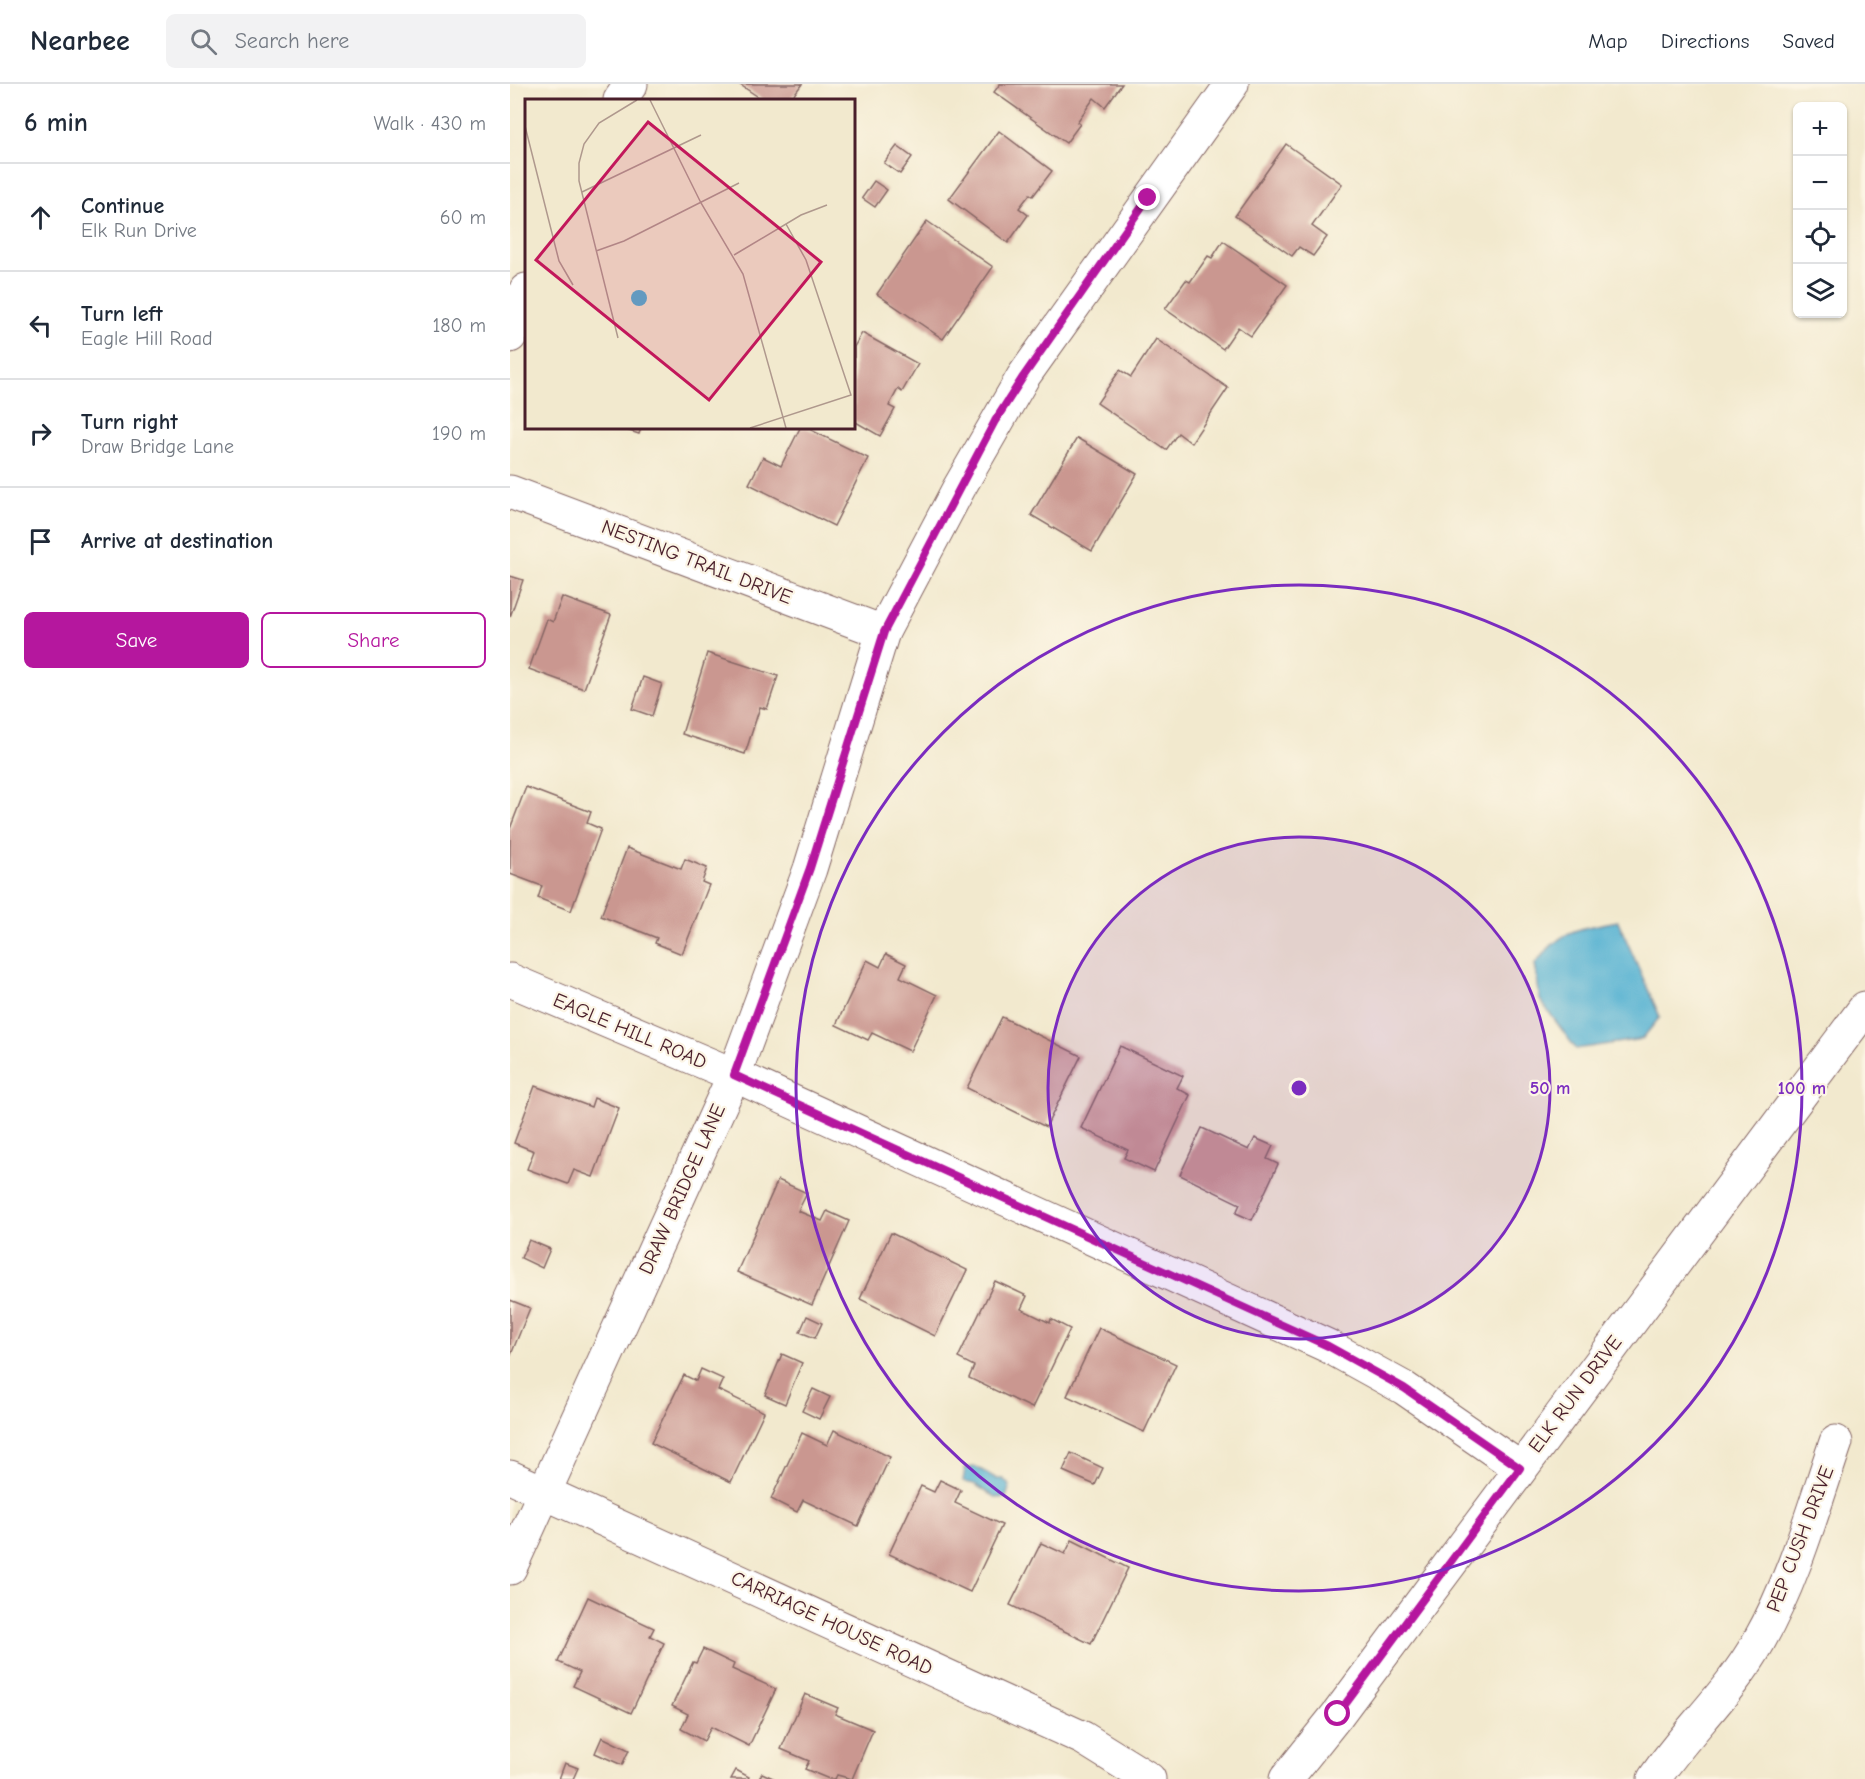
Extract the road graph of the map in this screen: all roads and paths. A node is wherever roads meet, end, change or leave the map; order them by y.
1 (631, 84) edge
2 (1232, 84) edge
3 (621, 99) edge
4 (525, 293) edge
5 (510, 336) edge
6 (510, 492) edge
7 (884, 632) junction
8 (510, 980) edge
9 (1865, 1008) edge
10 (734, 1075) junction
11 (1836, 1442) dead end
12 (1520, 1468) junction
13 (510, 1477) edge
14 (545, 1492) junction
15 (510, 1568) edge
16 (1149, 1779) edge
17 (1286, 1779) edge
18 (1653, 1779) edge

1 - 3 street
2 - 7 street, DRAW BRIDGE LANE
4 - 5 street
6 - 7 street, NESTING TRAIL DRIVE
7 - 10 street, DRAW BRIDGE LANE
8 - 10 street, EAGLE HILL ROAD
9 - 12 street, ELK RUN DRIVE
10 - 12 street, EAGLE HILL ROAD
10 - 14 street, DRAW BRIDGE LANE
11 - 18 street, PEP CUSH DRIVE
12 - 17 street, ELK RUN DRIVE
13 - 14 street, CARRIAGE HOUSE ROAD
14 - 15 street, DRAW BRIDGE LANE
14 - 16 street, CARRIAGE HOUSE ROAD

